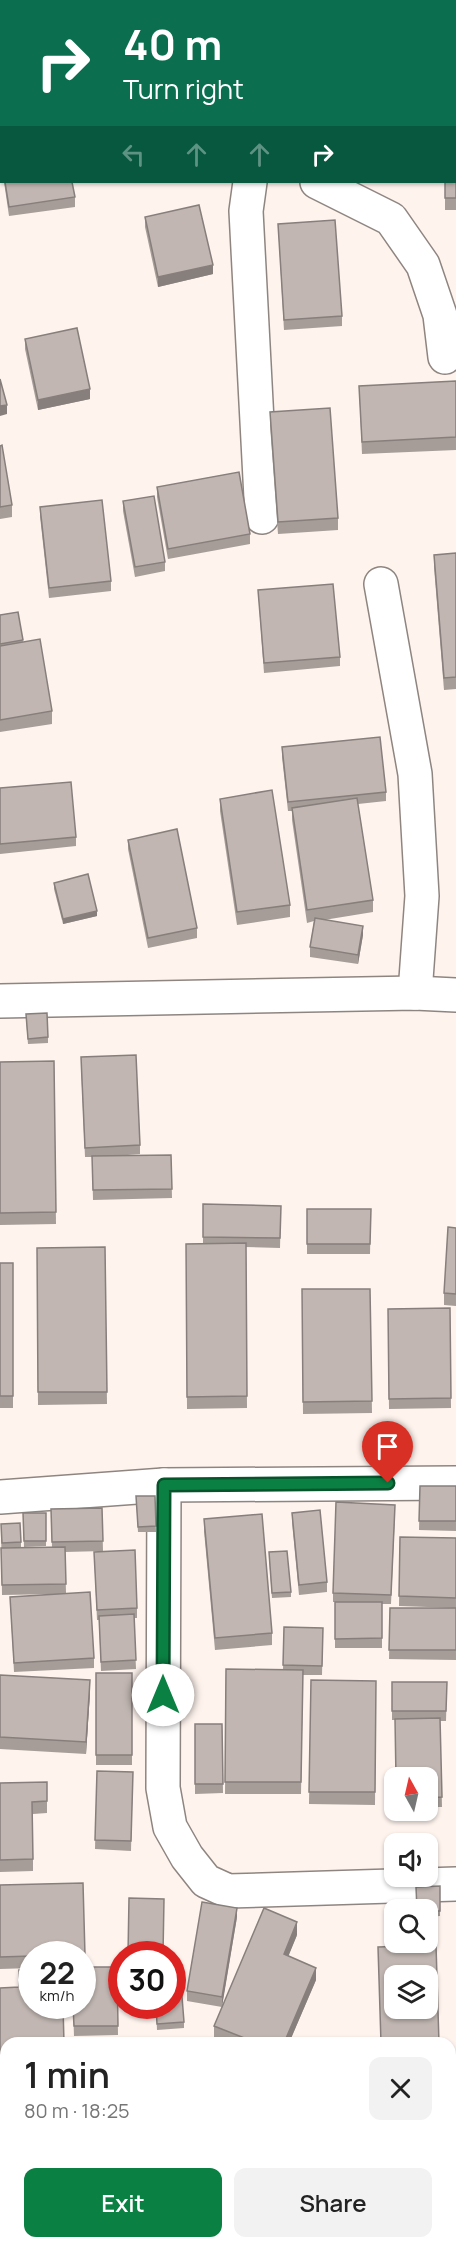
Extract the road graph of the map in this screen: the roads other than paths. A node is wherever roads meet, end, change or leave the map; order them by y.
1 (250, 183) edge
2 (319, 183) edge
3 (445, 357) dead end
4 (262, 517) dead end
5 (381, 584) dead end
6 (415, 993) junction
7 (456, 995) edge
8 (0, 1001) edge
9 (456, 1483) edge
10 (164, 1485) junction
11 (0, 1497) edge
12 (456, 1884) edge

1 - 4 street
2 - 3 street
5 - 6 street
6 - 7 street
6 - 8 street
9 - 10 street
10 - 11 street
10 - 12 street

